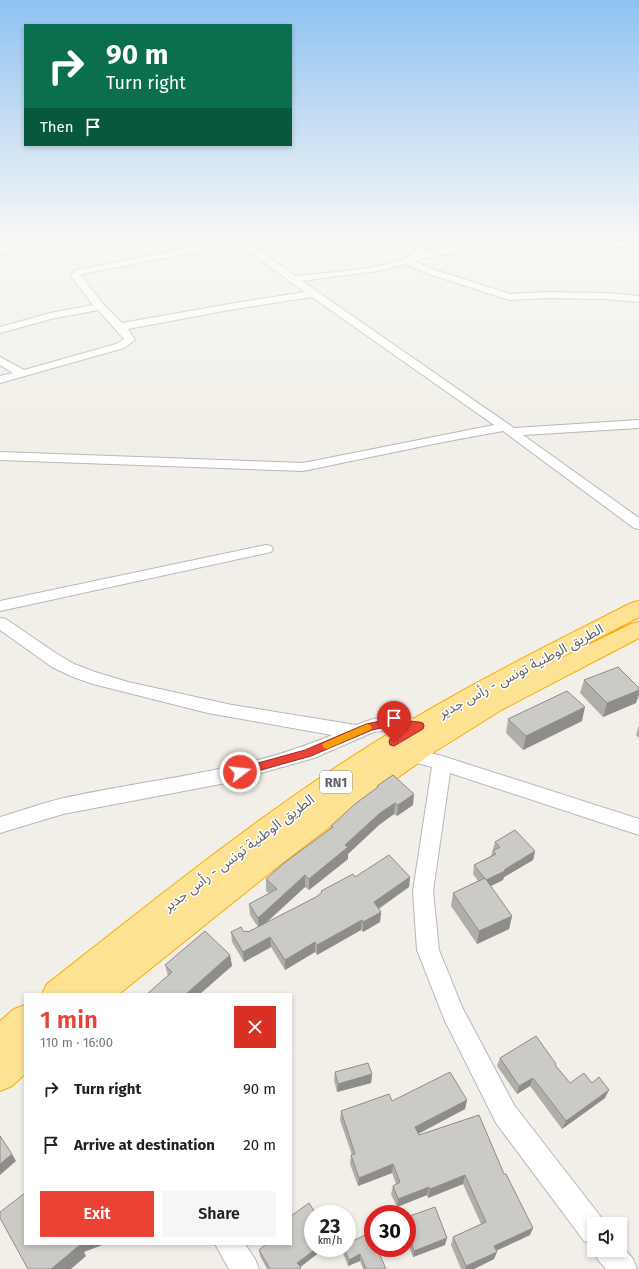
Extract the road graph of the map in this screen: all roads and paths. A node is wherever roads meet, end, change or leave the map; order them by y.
1 (92, 296) edge
2 (299, 296) edge
3 (317, 296) edge
4 (507, 296) edge
5 (523, 296) edge
6 (607, 296) edge
7 (639, 299) edge
8 (100, 307) junction
9 (120, 327) junction
10 (0, 330) edge
11 (0, 360) edge
12 (21, 373) junction
13 (0, 380) edge
14 (639, 424) edge
15 (508, 429) junction
16 (0, 456) edge
17 (639, 525) edge
18 (266, 549) dead end
19 (0, 606) edge
20 (639, 608) edge
21 (0, 624) edge
22 (639, 629) edge
23 (419, 726) junction
24 (357, 732) junction
25 (412, 755) junction
26 (442, 763) junction
27 (0, 825) edge
28 (639, 826) edge
29 (59, 993) edge
30 (97, 993) edge
31 (24, 1021) edge
32 (0, 1041) edge
33 (24, 1054) edge
34 (0, 1074) edge
35 (587, 1222) edge
36 (230, 1245) edge
37 (614, 1257) edge
38 (245, 1269) edge
39 (623, 1269) edge

1 - 8 street
2 - 9 street
3 - 15 street
4 - 5 street
6 - 7 street
8 - 9 street
8 - 10 street
9 - 12 street
11 - 12 street
12 - 13 street
14 - 15 street
15 - 16 street
15 - 17 street
18 - 19 street
20 - 23 highway, الطريق الوطنية تونس - رأس جدير / RN1
21 - 24 street
22 - 25 highway, الطريق الوطنية تونس - رأس جدير / RN1
23 - 24 street
23 - 29 highway, الطريق الوطنية تونس - رأس جدير / RN1
24 - 27 street
25 - 26 street
25 - 30 highway, الطريق الوطنية تونس - رأس جدير / RN1
26 - 28 street
26 - 35 street
31 - 32 highway
33 - 34 highway
36 - 38 street
37 - 39 street

